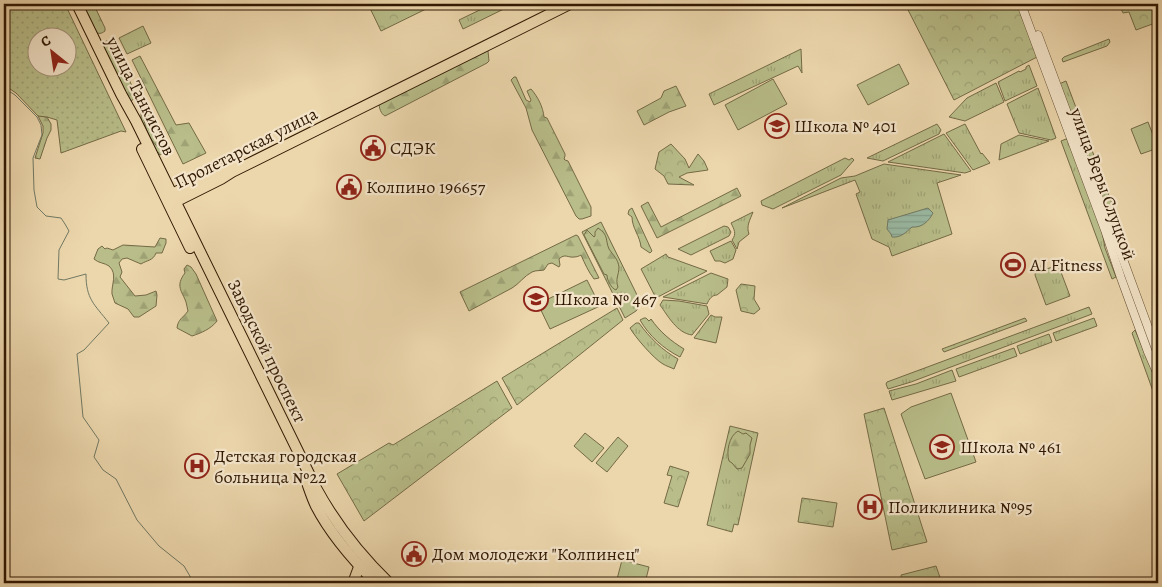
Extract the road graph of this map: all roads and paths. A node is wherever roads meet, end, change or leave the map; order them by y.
1 (72, 4) edge
2 (77, 4) edge
3 (558, 4) edge
4 (570, 4) edge
5 (1021, 4) edge
6 (1027, 4) edge
7 (93, 42) junction
8 (171, 199) junction
9 (1158, 359) edge
10 (1158, 375) edge
11 (365, 572) edge
12 (354, 583) edge
13 (376, 583) edge
14 (388, 583) edge

1 - 7 main road, улица Танкистов
2 - 7 main road, улица Танкистов
3 - 8 main road, Пролетарская улица
4 - 8 main road, Пролетарская улица
5 - 10 street, улица Веры Слуцкой
6 - 9 street, улица Веры Слуцкой
7 - 8 main road, улица Танкистов
8 - 11 main road, Заводской проспект
11 - 12 main road
11 - 13 main road, Заводской проспект
11 - 14 main road, Заводской проспект

